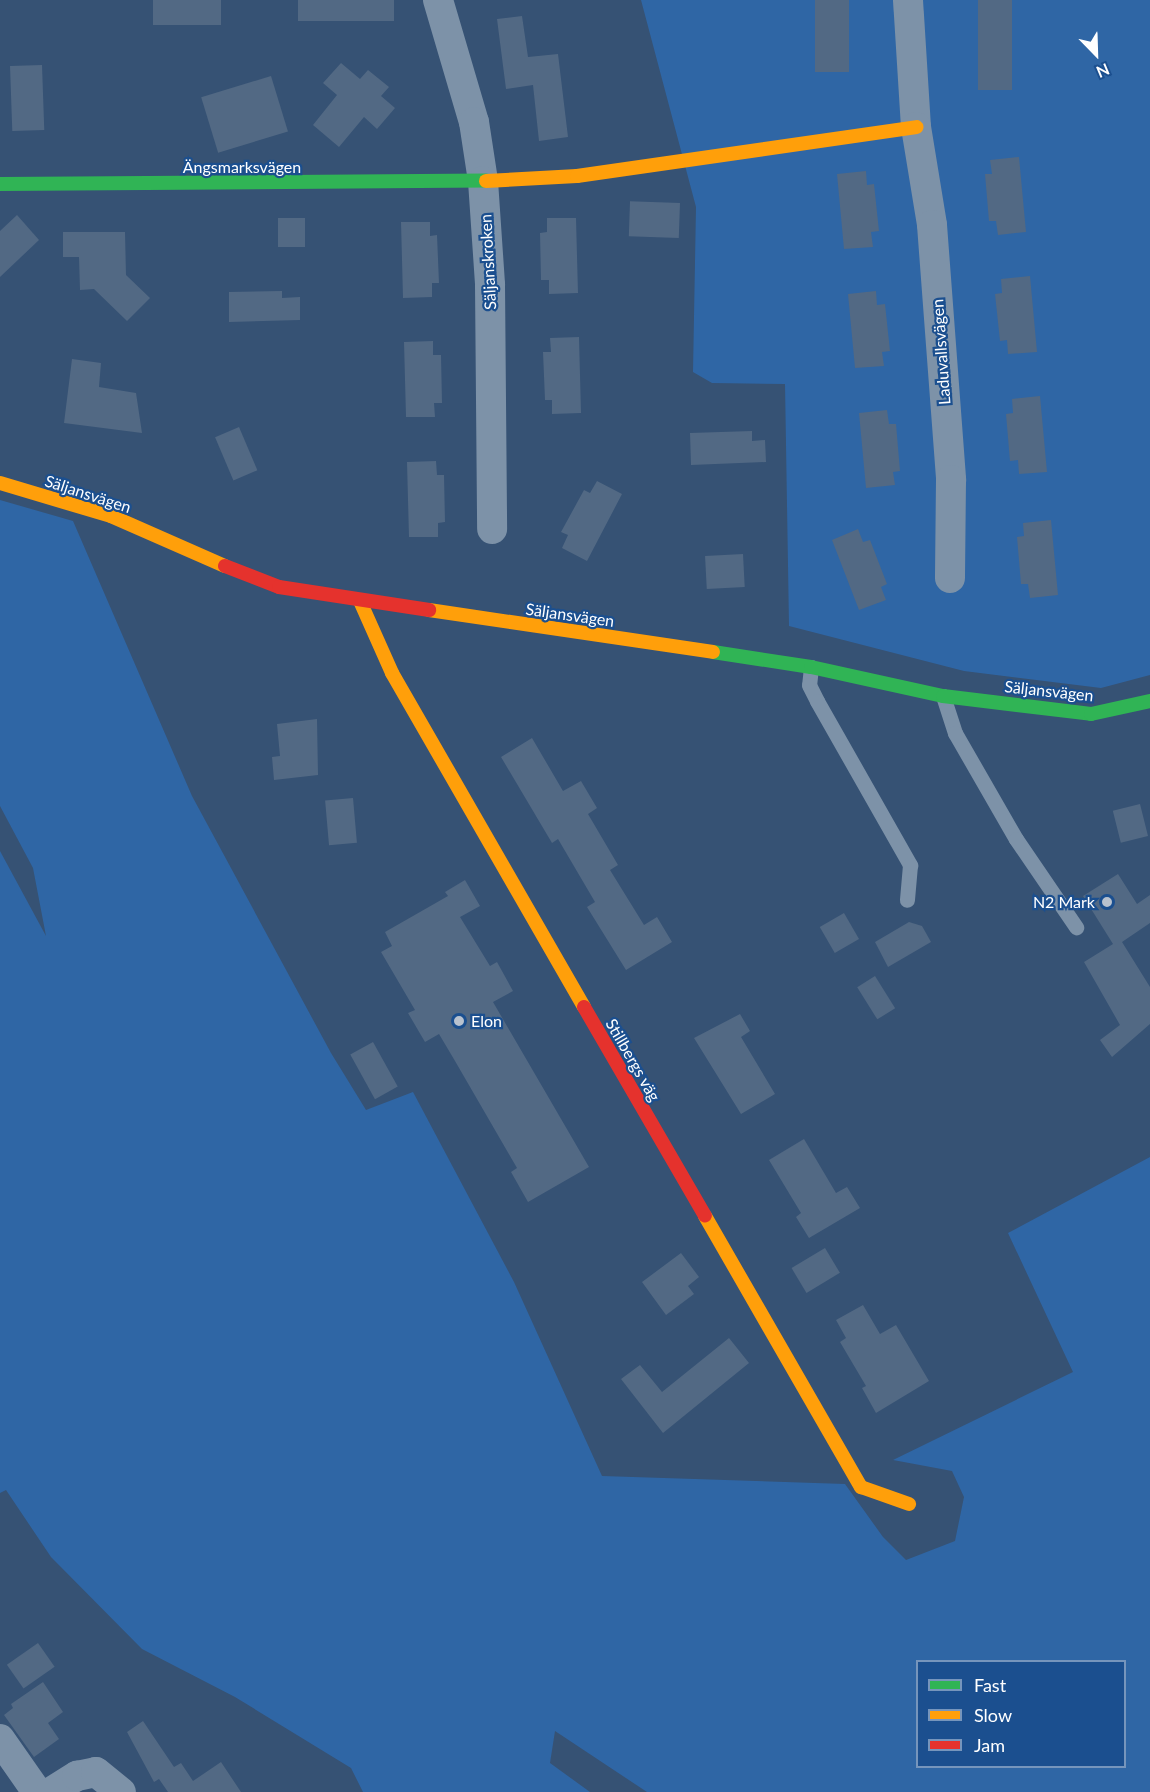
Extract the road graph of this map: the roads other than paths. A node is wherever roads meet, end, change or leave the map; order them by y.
1 (438, 0) edge
2 (908, 0) edge
3 (916, 127) junction
4 (483, 181) junction
5 (0, 184) edge
6 (0, 483) edge
7 (492, 530) dead end
8 (950, 579) dead end
9 (360, 601) junction
10 (812, 667) junction
11 (944, 696) junction
12 (1150, 701) edge
13 (907, 900) dead end
14 (1076, 927) dead end
15 (909, 1504) dead end
16 (0, 1739) edge
17 (37, 1792) edge
18 (51, 1792) edge
19 (121, 1792) edge

1 - 4 street, Säljanskroken
2 - 3 street, Laduvallsvägen
3 - 4 street
3 - 8 street, Laduvallsvägen
4 - 5 street, Ängsmarksvägen
4 - 7 street, Säljanskroken
6 - 9 street, Säljansvägen
9 - 10 street, Säljansvägen
9 - 15 street, Stillbergs väg
10 - 11 street, Säljansvägen
10 - 13 lane
11 - 12 street, Säljansvägen
11 - 14 lane
16 - 17 street
18 - 19 street

